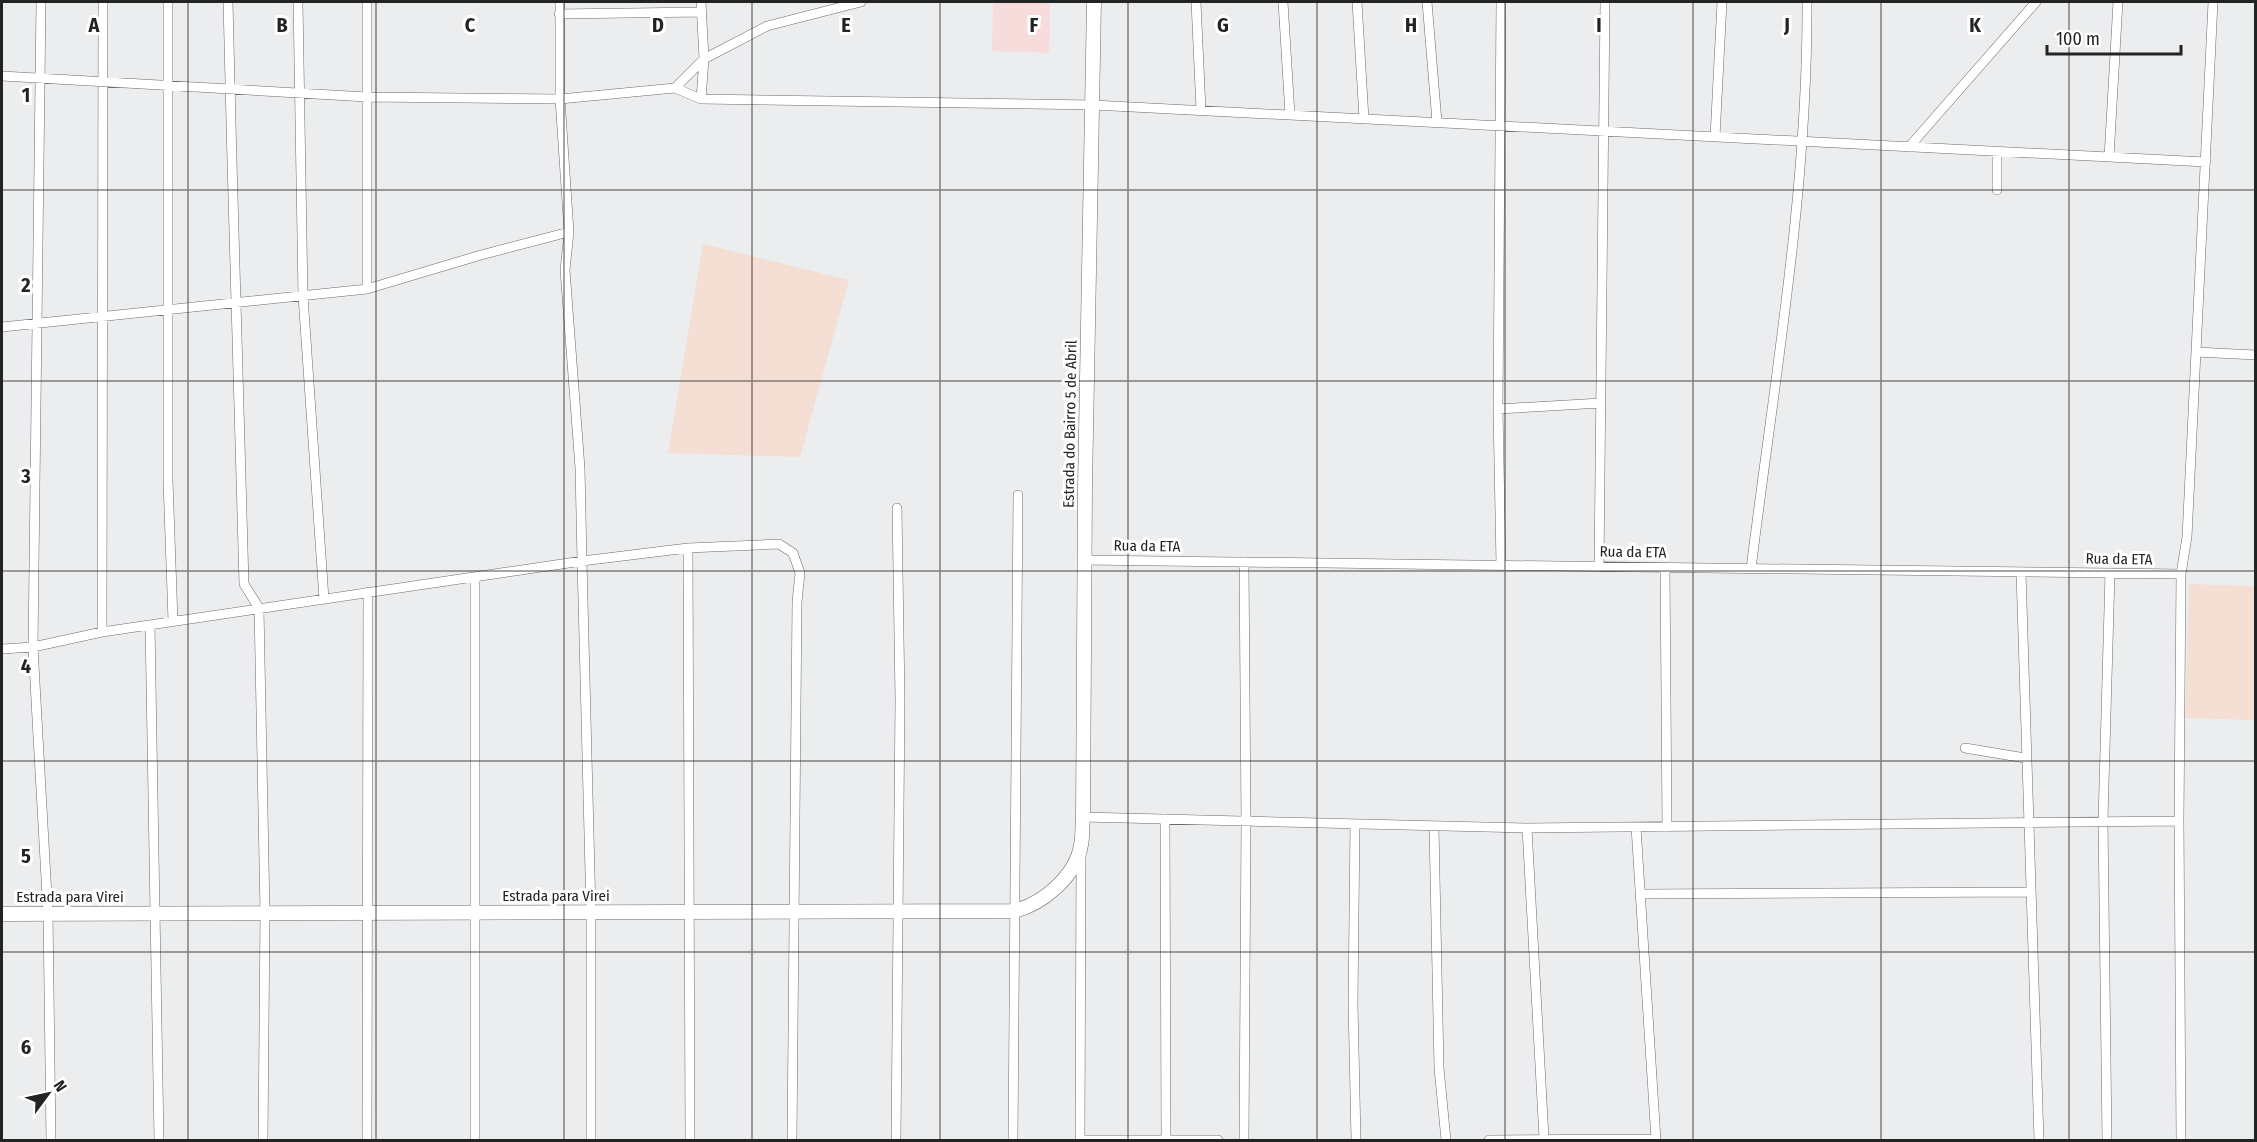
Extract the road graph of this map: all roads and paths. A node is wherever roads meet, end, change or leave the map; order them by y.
1 (41, 2) edge
2 (103, 2) edge
3 (168, 2) edge
4 (228, 2) edge
5 (298, 2) edge
6 (368, 2) edge
7 (560, 2) edge
8 (701, 2) edge
9 (861, 2) edge
10 (1094, 2) edge
11 (1196, 2) edge
12 (1283, 2) edge
13 (1357, 2) edge
14 (1427, 2) edge
15 (1501, 2) edge
16 (1605, 2) edge
17 (1722, 2) edge
18 (1807, 2) edge
19 (2036, 2) edge
20 (2118, 2) edge
21 (2213, 2) edge
22 (701, 12) junction
23 (560, 14) junction
24 (704, 59) junction
25 (2, 76) edge
26 (41, 78) junction
27 (104, 81) junction
28 (166, 85) junction
29 (675, 88) junction
30 (231, 89) junction
31 (298, 93) junction
32 (367, 97) junction
33 (560, 99) junction
34 (701, 99) junction
35 (1093, 105) junction
36 (1201, 110) junction
37 (1290, 115) junction
38 (1365, 119) junction
39 (1437, 122) junction
40 (1501, 126) junction
41 (1604, 131) junction
42 (1715, 136) junction
43 (1802, 141) junction
44 (1909, 147) junction
45 (1997, 151) junction
46 (2109, 157) junction
47 (2206, 162) junction
48 (1997, 190) dead end
49 (569, 232) junction
50 (367, 289) junction
51 (303, 296) junction
52 (234, 303) junction
53 (168, 309) junction
54 (102, 316) junction
55 (36, 325) junction
56 (2, 327) edge
57 (2196, 352) junction
58 (2256, 355) edge
59 (1601, 403) junction
60 (1498, 409) junction
61 (1018, 495) dead end
62 (897, 508) dead end
63 (688, 548) junction
64 (1084, 560) junction
65 (582, 561) junction
66 (1244, 562) junction
67 (1501, 566) junction
68 (1599, 567) junction
69 (1665, 568) junction
70 (1751, 569) junction
71 (2021, 572) junction
72 (2110, 573) junction
73 (2181, 574) junction
74 (475, 577) junction
75 (368, 592) junction
76 (324, 599) junction
77 (259, 608) junction
78 (173, 621) junction
79 (150, 625) junction
80 (102, 632) junction
81 (33, 647) junction
82 (2, 649) edge
83 (1965, 748) dead end
84 (2025, 758) junction
85 (1083, 817) junction
86 (1165, 819) junction
87 (2103, 820) junction
88 (2027, 821) junction
89 (2178, 821) junction
90 (1246, 822) junction
91 (1356, 824) junction
92 (1434, 827) junction
93 (1636, 827) junction
94 (1668, 827) junction
95 (1527, 828) junction
96 (1081, 847) junction
97 (2030, 891) junction
98 (1641, 894) junction
99 (898, 911) junction
100 (1014, 911) junction
101 (591, 912) junction
102 (690, 912) junction
103 (792, 912) junction
104 (266, 913) junction
105 (367, 913) junction
106 (476, 913) junction
107 (2, 914) edge
108 (48, 914) junction
109 (154, 914) junction
110 (1544, 1138) junction
111 (1166, 1139) edge
112 (51, 1140) edge
113 (159, 1140) edge
114 (263, 1140) edge
115 (367, 1140) edge
116 (475, 1140) edge
117 (591, 1140) edge
118 (690, 1140) edge
119 (792, 1140) edge
120 (896, 1140) edge
121 (1013, 1140) edge
122 (1080, 1140) edge
123 (1218, 1140) edge
124 (1244, 1140) edge
125 (1356, 1140) edge
126 (1446, 1140) edge
127 (1489, 1140) edge
128 (1632, 1140) edge
129 (1656, 1140) edge
130 (2039, 1140) edge
131 (2107, 1140) edge
132 (2181, 1140) edge

1 - 26 street
2 - 27 street
3 - 28 street
4 - 30 street
5 - 31 street
6 - 32 street
7 - 23 street
8 - 22 street
9 - 24 street
10 - 35 street, Estrada do Bairro 5 de Abril
11 - 36 street
12 - 37 street
13 - 38 street
14 - 39 street
15 - 40 street
16 - 41 street
17 - 42 street
18 - 43 street
19 - 44 street
20 - 46 street
21 - 47 street
22 - 23 street
22 - 24 street
23 - 33 street
24 - 29 street
24 - 34 street
25 - 26 street
26 - 27 street
26 - 55 street
27 - 28 street
27 - 54 street
28 - 30 street
28 - 53 street
29 - 33 street
29 - 34 street
30 - 31 street
30 - 52 street
31 - 32 street
31 - 51 street
32 - 33 street
32 - 50 street
33 - 49 street
34 - 35 street
35 - 36 street
35 - 64 street, Estrada do Bairro 5 de Abril
36 - 37 street
37 - 38 street
38 - 39 street
39 - 40 street
40 - 41 street
40 - 60 street
41 - 42 street
41 - 59 street
42 - 43 street
43 - 44 street
43 - 70 street
44 - 45 street
45 - 46 street
45 - 48 street
46 - 47 street
47 - 57 street
49 - 50 street
49 - 65 street
50 - 51 street
51 - 52 street
51 - 76 street
52 - 53 street
52 - 77 street
53 - 54 street
53 - 78 street
54 - 55 street
54 - 80 street
55 - 56 street
55 - 81 street
57 - 58 street
57 - 73 street
59 - 60 street
59 - 68 street
60 - 67 street
61 - 100 street
62 - 99 street
63 - 65 street
63 - 102 street
63 - 103 street
64 - 66 street, Rua da ETA
64 - 85 street, Estrada do Bairro 5 de Abril
65 - 74 street
65 - 101 street
66 - 67 street, Rua da ETA
66 - 90 street
67 - 68 street, Rua da ETA
68 - 69 street, Rua da ETA
69 - 70 street, Rua da ETA
69 - 94 street
70 - 71 street, Rua da ETA
71 - 72 street, Rua da ETA
71 - 84 street
72 - 73 street, Rua da ETA
72 - 87 street
73 - 89 street
74 - 75 street
74 - 106 street
75 - 76 street
75 - 105 street
76 - 77 street
77 - 78 street
77 - 104 street
78 - 79 street
79 - 80 street
79 - 109 street
80 - 81 street
81 - 82 street
81 - 108 street
83 - 84 street
84 - 88 street
85 - 86 street
85 - 96 street, Estrada do Bairro 5 de Abril
86 - 90 street
86 - 111 street
87 - 88 street
87 - 89 street
87 - 131 street
88 - 94 street
88 - 97 street
89 - 132 street
90 - 91 street
90 - 124 street
91 - 92 street
91 - 125 street
92 - 95 street
92 - 126 street
93 - 94 street
93 - 95 street
93 - 98 street
95 - 110 street
96 - 100 street, Estrada para Virei
96 - 122 street
97 - 98 street
97 - 130 street
98 - 129 street
99 - 100 street, Estrada para Virei
99 - 103 street, Estrada para Virei
99 - 120 street
100 - 121 street
101 - 102 street, Estrada para Virei
101 - 106 street, Estrada para Virei
101 - 117 street
102 - 103 street, Estrada para Virei
102 - 118 street
103 - 119 street
104 - 105 street, Estrada para Virei
104 - 109 street, Estrada para Virei
104 - 114 street
105 - 106 street, Estrada para Virei
105 - 115 street
106 - 116 street
107 - 108 street, Estrada para Virei
108 - 109 street, Estrada para Virei
108 - 112 street
109 - 113 street
110 - 127 street
110 - 128 street
111 - 122 street
111 - 123 street
128 - 129 street

